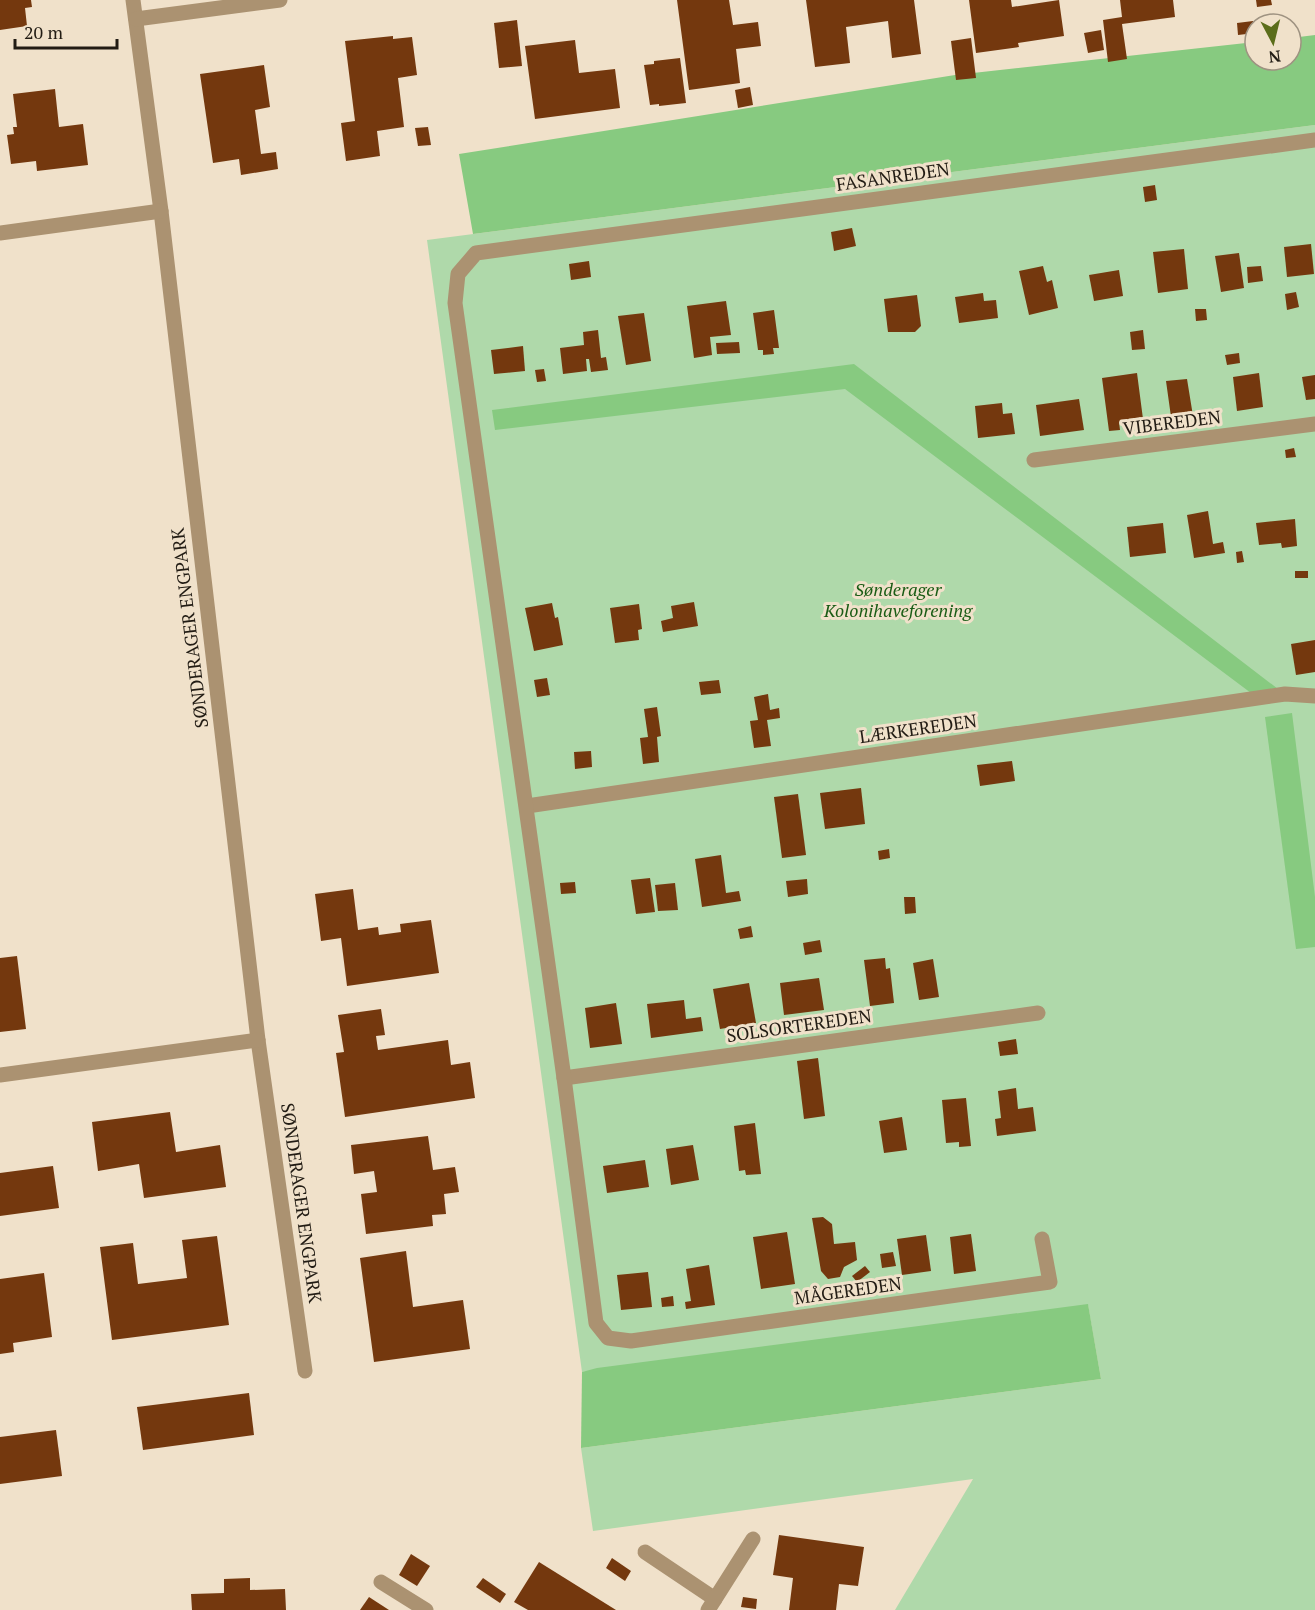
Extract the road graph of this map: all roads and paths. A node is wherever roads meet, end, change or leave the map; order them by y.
1 (133, 0) edge
2 (280, 0) edge
3 (135, 19) junction
4 (1315, 140) edge
5 (161, 211) junction
6 (0, 233) edge
7 (1315, 424) edge
8 (1034, 460) dead end
9 (1315, 696) edge
10 (526, 806) junction
11 (1038, 1012) dead end
12 (258, 1040) junction
13 (0, 1075) edge
14 (564, 1078) junction
15 (1042, 1239) dead end
16 (305, 1371) dead end
17 (753, 1539) dead end
18 (645, 1552) dead end
19 (381, 1582) dead end
20 (711, 1604) edge
21 (426, 1610) edge

1 - 3 street, SØNDERAGER ENGPARK
2 - 3 street
3 - 5 street, SØNDERAGER ENGPARK
4 - 10 street, FASANREDEN
5 - 6 street
5 - 12 street, SØNDERAGER ENGPARK
7 - 8 street, VIBEREDEN
9 - 10 street, LÆRKEREDEN
10 - 14 street
11 - 14 street, SOLSORTEREDEN
12 - 13 street
12 - 16 street, SØNDERAGER ENGPARK
14 - 15 street, MÅGEREDEN
17 - 20 street
18 - 20 street
19 - 21 street

